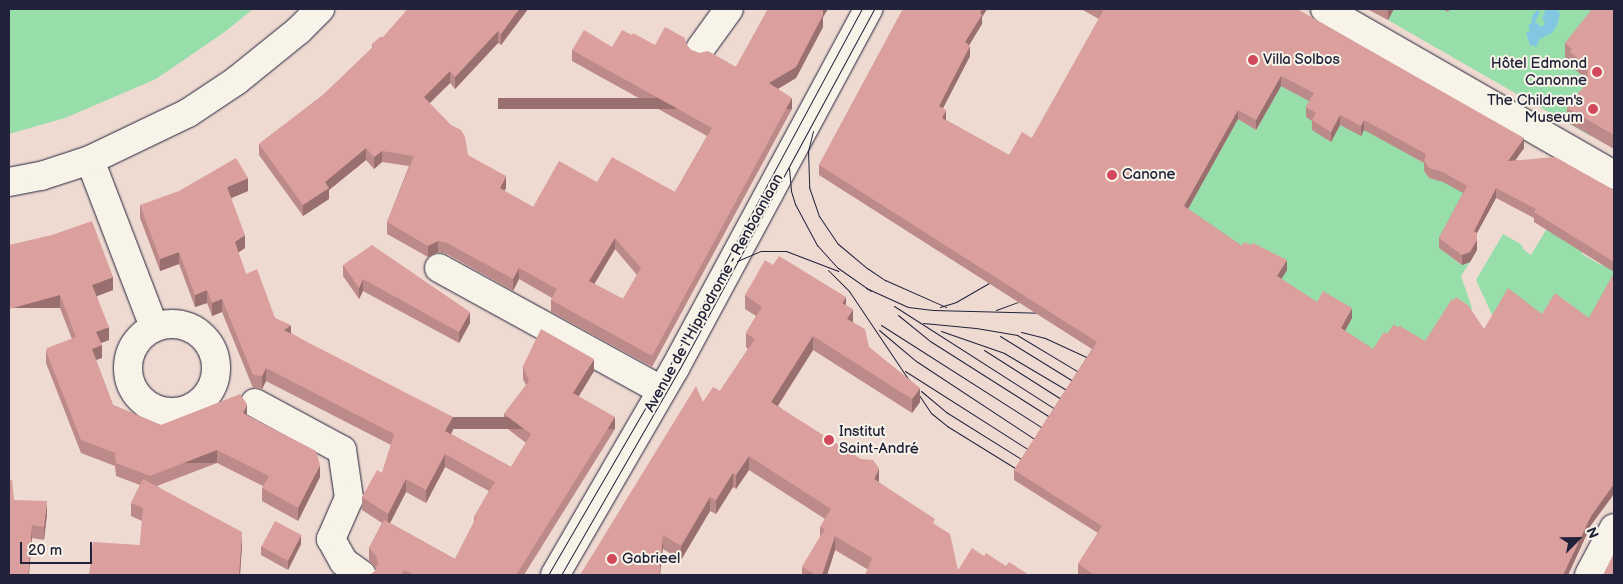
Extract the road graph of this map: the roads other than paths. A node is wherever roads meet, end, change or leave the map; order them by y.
1 (320, 9) edge
2 (729, 9) edge
3 (868, 9) edge
4 (1325, 9) edge
5 (700, 50) dead end
6 (90, 160) junction
7 (1614, 174) edge
8 (9, 182) edge
9 (439, 268) dead end
10 (154, 327) junction
11 (662, 390) junction
12 (236, 394) junction
13 (1614, 528) edge
14 (362, 575) edge
15 (555, 575) edge
16 (1589, 575) edge

1 - 6 street
2 - 5 street
3 - 11 street, Avenue de l'Hippodrome - Renbaanlaan
4 - 7 street
6 - 8 street
6 - 10 street
9 - 11 street
10 - 12 street
10 - 12 street
11 - 15 street, Avenue de l'Hippodrome - Renbaanlaan
12 - 14 street
13 - 16 street

